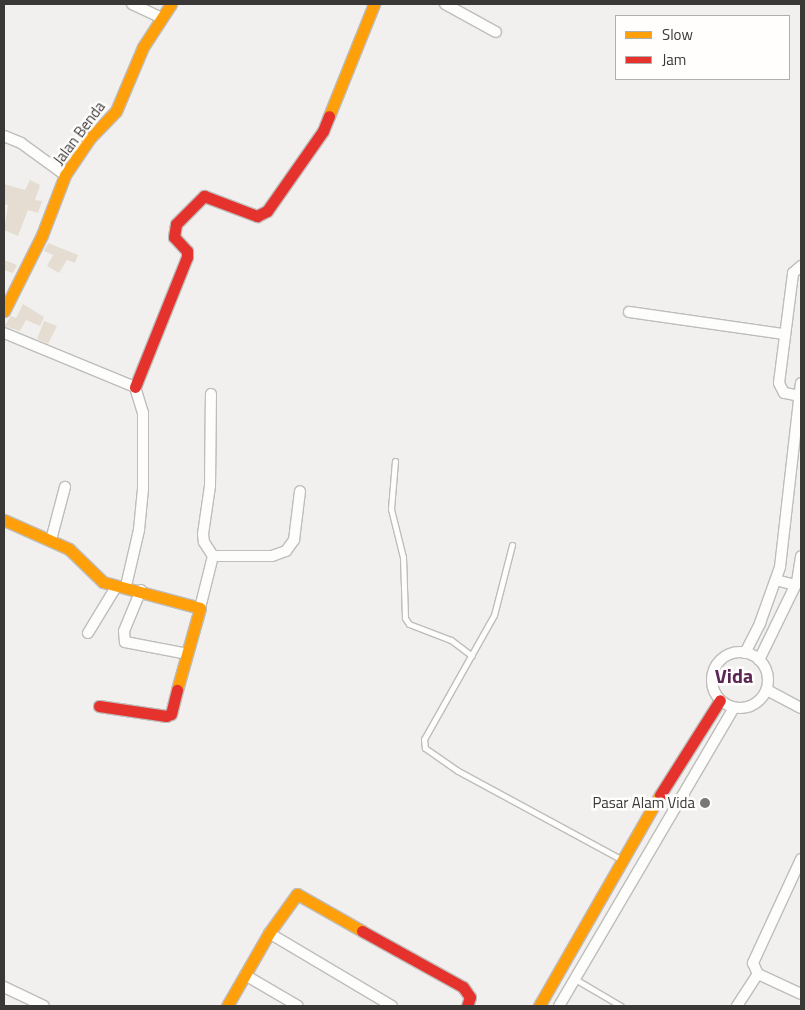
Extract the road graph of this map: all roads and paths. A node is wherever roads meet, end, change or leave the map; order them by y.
1 (132, 4) edge
2 (172, 4) edge
3 (374, 4) edge
4 (445, 4) edge
5 (160, 17) junction
6 (496, 32) dead end
7 (4, 136) edge
8 (65, 175) junction
9 (801, 266) edge
10 (7, 298) edge
11 (4, 311) edge
12 (629, 312) dead end
13 (4, 333) edge
14 (784, 334) junction
15 (801, 383) edge
16 (135, 387) junction
17 (211, 394) dead end
18 (800, 396) junction
19 (395, 461) dead end
20 (65, 487) dead end
21 (300, 491) dead end
22 (4, 520) edge
23 (52, 540) junction
24 (512, 545) dead end
25 (212, 556) junction
26 (801, 556) edge
27 (776, 580) junction
28 (798, 583) edge
29 (121, 586) junction
30 (141, 590) junction
31 (200, 608) junction
32 (88, 633) dead end
33 (745, 653) junction
34 (188, 654) junction
35 (472, 656) junction
36 (760, 660) junction
37 (767, 690) junction
38 (720, 700) junction
39 (99, 706) dead end
40 (734, 708) junction
41 (801, 708) edge
42 (801, 859) edge
43 (622, 860) junction
44 (269, 933) junction
45 (758, 974) junction
46 (245, 976) junction
47 (575, 979) junction
48 (4, 987) edge
49 (801, 994) edge
50 (44, 1006) edge
51 (227, 1006) edge
52 (298, 1006) edge
53 (392, 1006) edge
54 (467, 1006) edge
55 (539, 1006) edge
56 (559, 1006) edge
57 (620, 1006) edge
58 (737, 1006) edge

1 - 5 street
2 - 5 street, Jalan Benda
3 - 16 street
4 - 6 street
5 - 8 street, Jalan Benda
7 - 8 street
8 - 10 street, Jalan Benda
9 - 14 street
10 - 11 street, Jalan Benda
12 - 14 street
13 - 16 street
14 - 18 street
15 - 18 street
16 - 29 street
17 - 25 street
18 - 27 street
19 - 35 lane
20 - 23 street
21 - 25 street
22 - 23 street
23 - 29 street
24 - 35 lane
25 - 31 street
26 - 28 street
27 - 28 street
27 - 33 street
28 - 36 street
29 - 30 street
29 - 32 street
30 - 31 street
30 - 34 street
31 - 34 street
33 - 36 street
33 - 38 street
34 - 39 street
35 - 43 lane
36 - 37 street
37 - 40 street
37 - 41 street
38 - 40 street
38 - 43 street
40 - 47 street
42 - 45 street
43 - 55 street
44 - 46 street
44 - 53 street
44 - 54 street
45 - 49 street
45 - 58 street
46 - 51 street
46 - 52 street
47 - 56 street
47 - 57 lane
48 - 50 street

